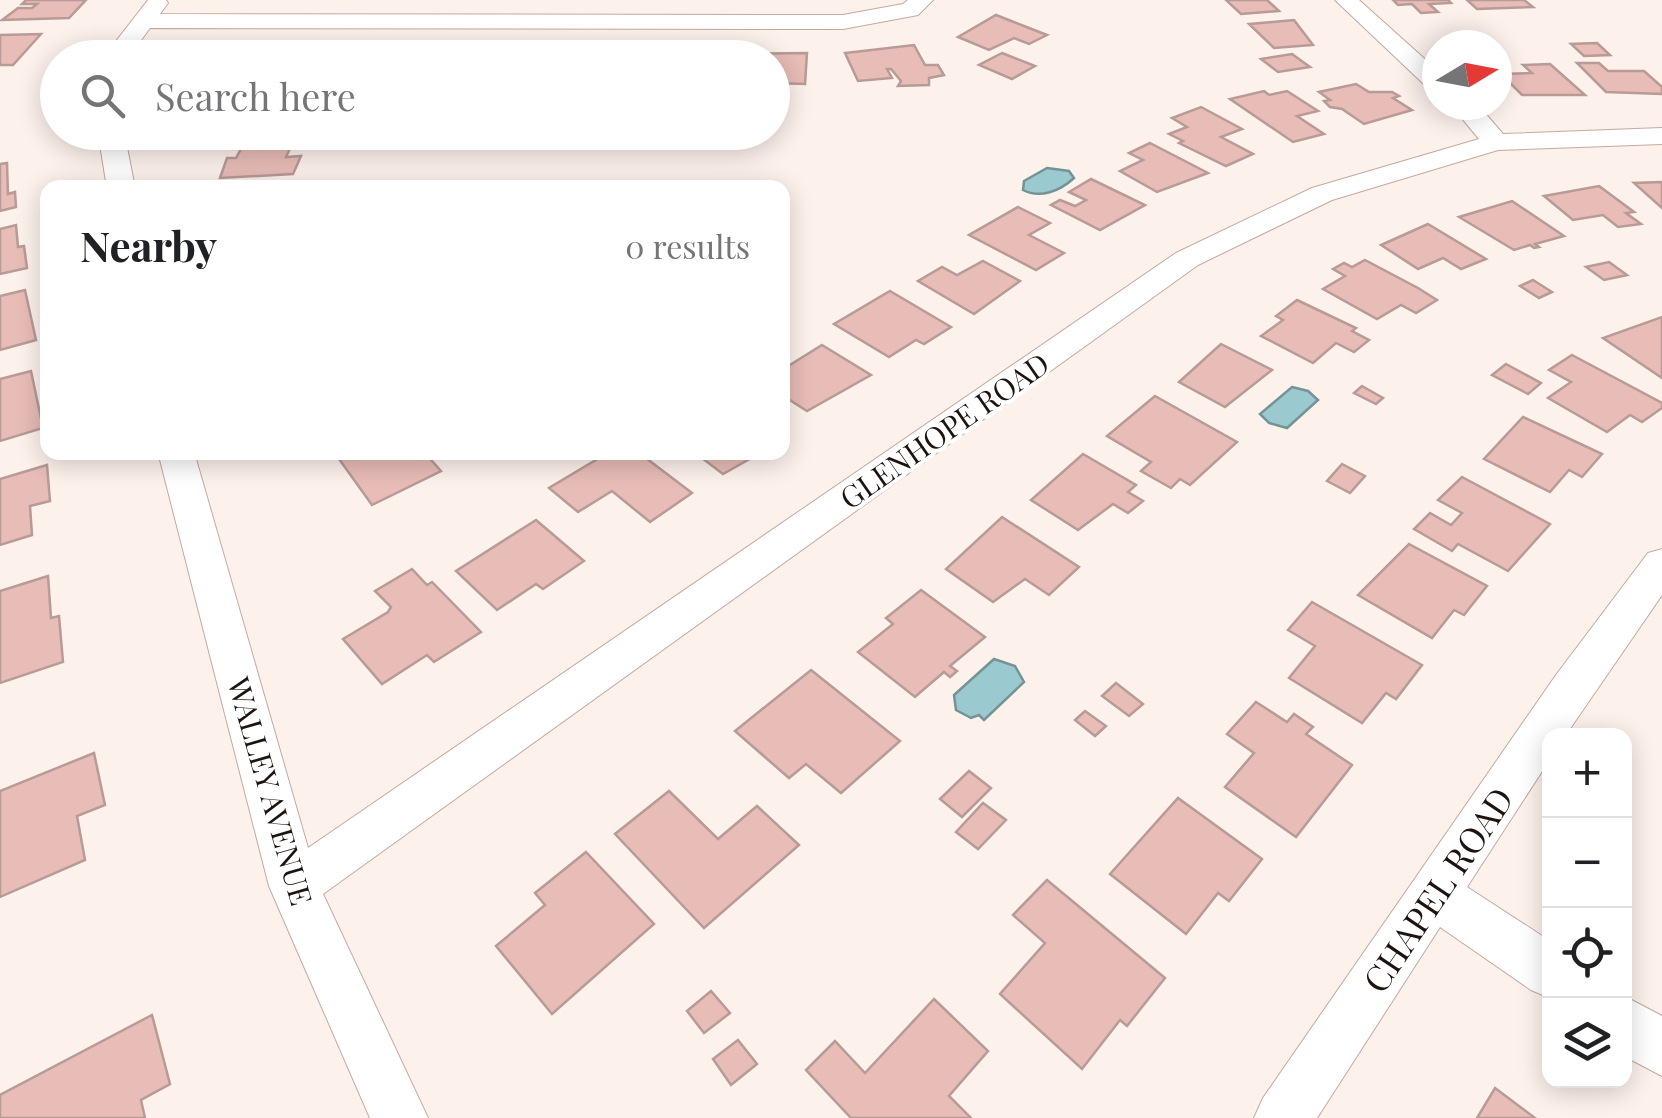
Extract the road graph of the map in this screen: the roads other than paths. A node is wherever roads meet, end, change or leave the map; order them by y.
1 (160, 0) edge
2 (1346, 0) edge
3 (916, 5) edge
4 (143, 21) junction
5 (129, 40) edge
6 (1422, 69) edge
7 (1477, 120) edge
8 (1662, 136) edge
9 (1496, 142) junction
10 (115, 150) edge
11 (120, 180) edge
12 (178, 460) edge
13 (1662, 564) edge
14 (294, 886) junction
15 (1433, 893) junction
16 (1542, 967) edge
17 (1632, 1028) edge
18 (1662, 1048) edge
19 (399, 1118) edge
20 (1283, 1118) edge

1 - 4 street
2 - 6 street
3 - 4 street
4 - 5 street
7 - 9 street
8 - 9 street, GLENHOPE ROAD
9 - 14 street, GLENHOPE ROAD
10 - 11 street
12 - 14 street, WALLEY AVENUE
13 - 15 street, CHAPEL ROAD
14 - 19 street, WALLEY AVENUE
15 - 16 street
15 - 20 street, CHAPEL ROAD
17 - 18 street

